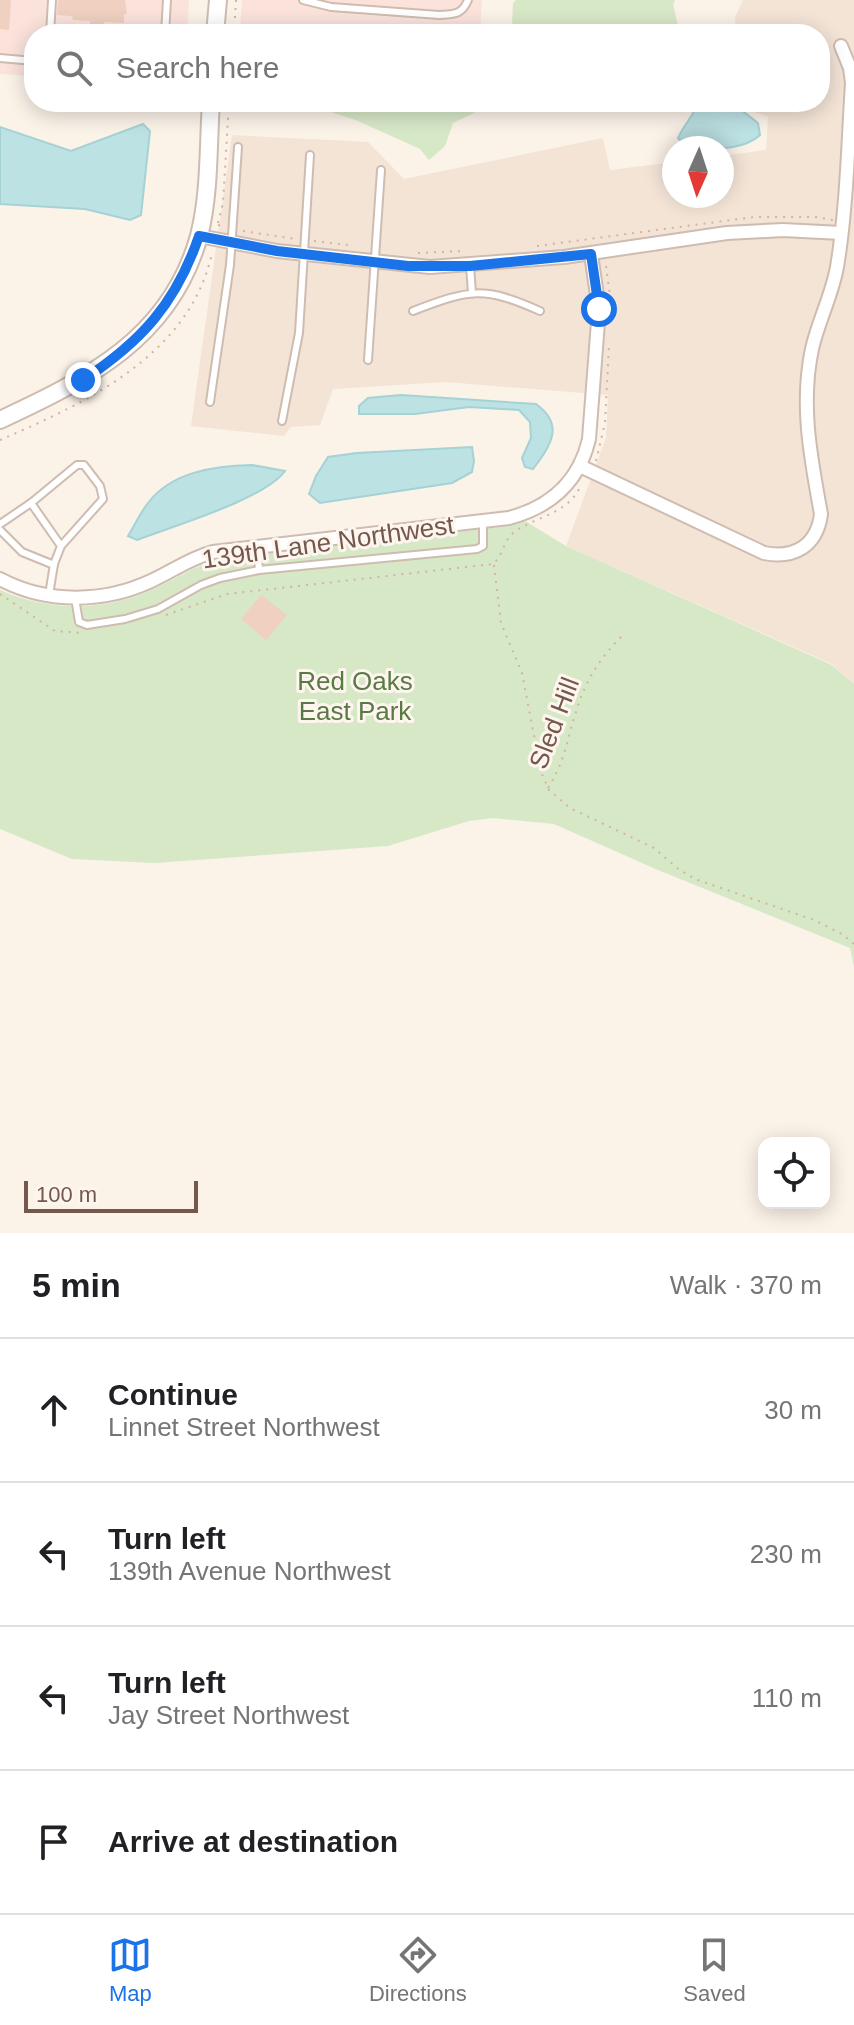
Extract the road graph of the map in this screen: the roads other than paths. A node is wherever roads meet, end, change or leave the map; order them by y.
1 (52, 0) edge
2 (167, 0) edge
3 (218, 0) edge
4 (303, 0) edge
5 (468, 0) edge
6 (51, 24) edge
7 (166, 24) edge
8 (216, 24) edge
9 (841, 46) dead end
10 (0, 58) edge
11 (24, 60) edge
12 (210, 112) edge
13 (238, 147) dead end
14 (310, 155) dead end
15 (381, 170) dead end
16 (841, 233) junction
17 (199, 236) junction
18 (232, 243) junction
19 (304, 254) junction
20 (591, 254) junction
21 (376, 263) junction
22 (470, 266) junction
23 (472, 293) junction
24 (413, 311) dead end
25 (540, 311) dead end
26 (368, 360) dead end
27 (210, 402) dead end
28 (0, 420) edge
29 (282, 421) dead end
30 (580, 466) junction
31 (31, 503) junction
32 (483, 521) junction
33 (0, 527) edge
34 (61, 546) junction
35 (256, 546) junction
36 (54, 565) junction
37 (259, 570) junction
38 (0, 579) edge
39 (49, 595) junction
40 (75, 598) junction

1 - 6 lane
2 - 7 lane
3 - 8 street
4 - 5 lane
9 - 16 street
10 - 11 lane
12 - 17 street
13 - 18 lane
14 - 19 lane
15 - 21 lane
16 - 20 street
16 - 30 street
17 - 18 street
17 - 28 street
18 - 19 street
18 - 27 lane
19 - 21 street
19 - 29 lane
20 - 22 street
20 - 30 street
21 - 22 street
21 - 26 lane
22 - 23 lane
23 - 24 lane
23 - 25 lane
30 - 32 street, 139th Lane Northwest
31 - 33 lane
31 - 34 lane
31 - 34 lane
32 - 35 street, 139th Lane Northwest
32 - 37 lane
33 - 36 lane
34 - 36 lane
35 - 37 lane
35 - 40 street, 139th Lane Northwest
36 - 39 lane
37 - 40 lane
38 - 39 street, 139th Lane Northwest
39 - 40 street, 139th Lane Northwest

